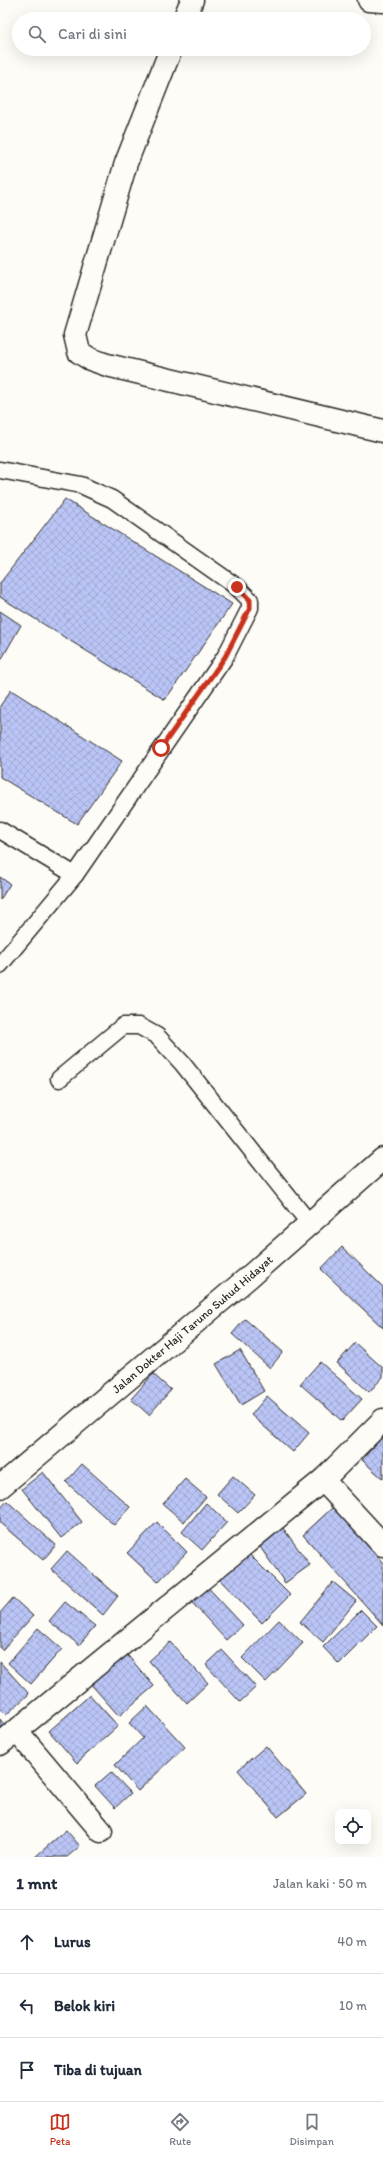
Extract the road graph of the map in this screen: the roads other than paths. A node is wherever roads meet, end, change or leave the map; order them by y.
1 (192, 0) edge
2 (369, 0) edge
3 (383, 1) edge
4 (187, 12) edge
5 (169, 56) edge
6 (383, 431) edge
7 (0, 470) edge
8 (0, 830) edge
9 (75, 875) junction
10 (0, 965) edge
11 (60, 1079) dead end
12 (383, 1160) edge
13 (310, 1224) junction
14 (383, 1420) edge
15 (323, 1480) junction
16 (0, 1486) edge
17 (383, 1546) edge
18 (16, 1730) junction
19 (0, 1744) edge
20 (101, 1831) dead end

1 - 4 street
2 - 3 street
5 - 6 street
7 - 9 lane
8 - 9 lane
9 - 10 lane
11 - 13 lane
12 - 13 street, Jalan Dokter Haji Taruno Suhud Hidayat
13 - 16 street, Jalan Dokter Haji Taruno Suhud Hidayat
14 - 15 street
15 - 17 street
15 - 18 street
18 - 19 street
18 - 20 street

